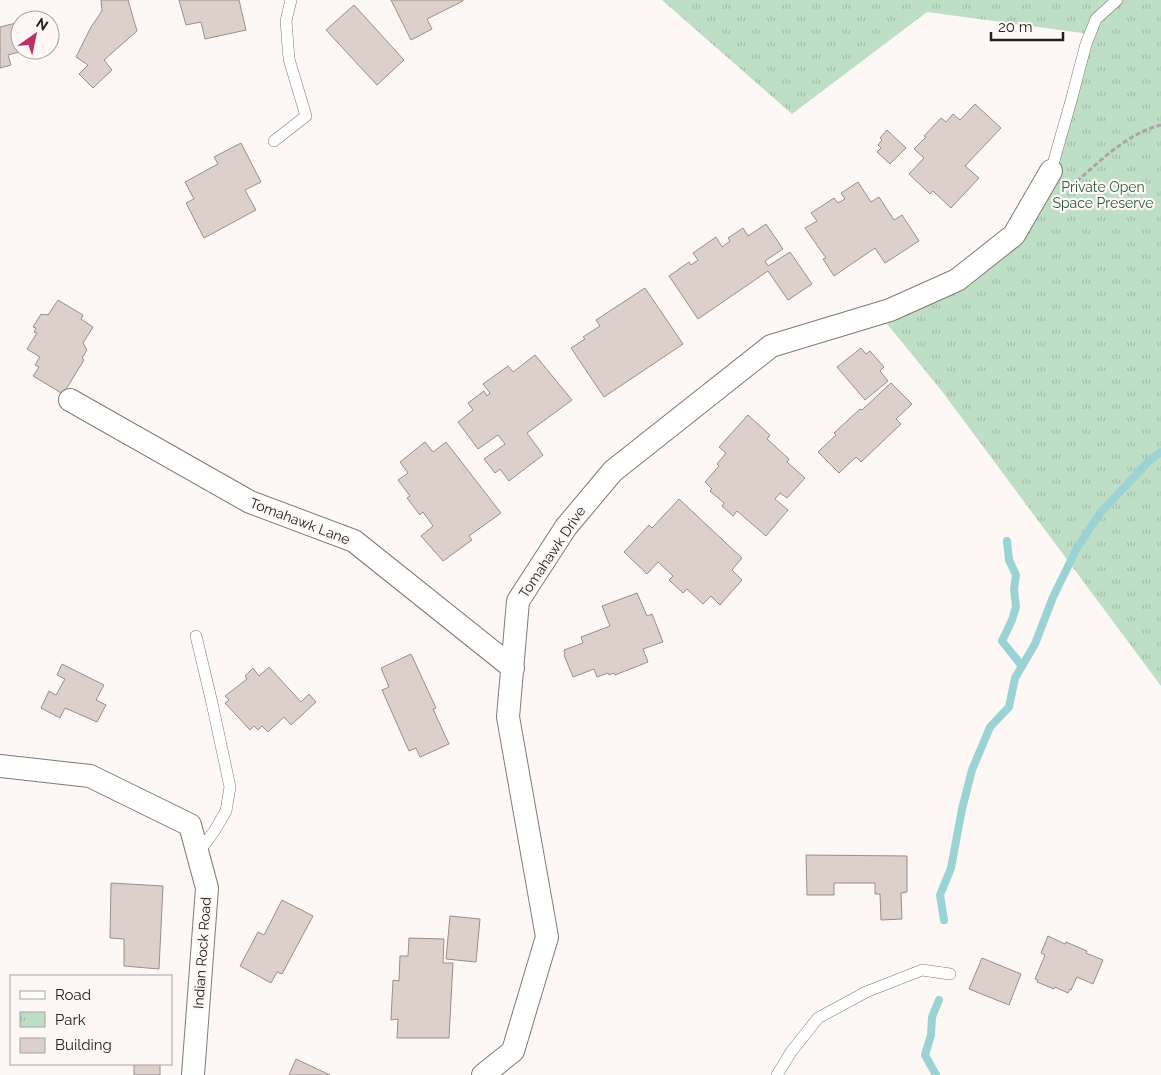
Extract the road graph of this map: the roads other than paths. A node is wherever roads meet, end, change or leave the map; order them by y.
1 (290, 0) edge
2 (1117, 0) edge
3 (274, 141) dead end
4 (1051, 171) joint
5 (70, 400) dead end
6 (196, 636) dead end
7 (513, 668) junction
8 (0, 766) edge
9 (198, 853) junction
10 (950, 974) dead end
11 (193, 1075) edge
12 (483, 1075) edge
13 (777, 1075) edge

1 - 3 lane
2 - 4 lane
4 - 7 street, Tomahawk Drive
5 - 7 street, Tomahawk Lane
6 - 9 lane
7 - 12 street, Tomahawk Drive
8 - 9 street, Indian Rock Road
9 - 11 street, Indian Rock Road
10 - 13 lane

